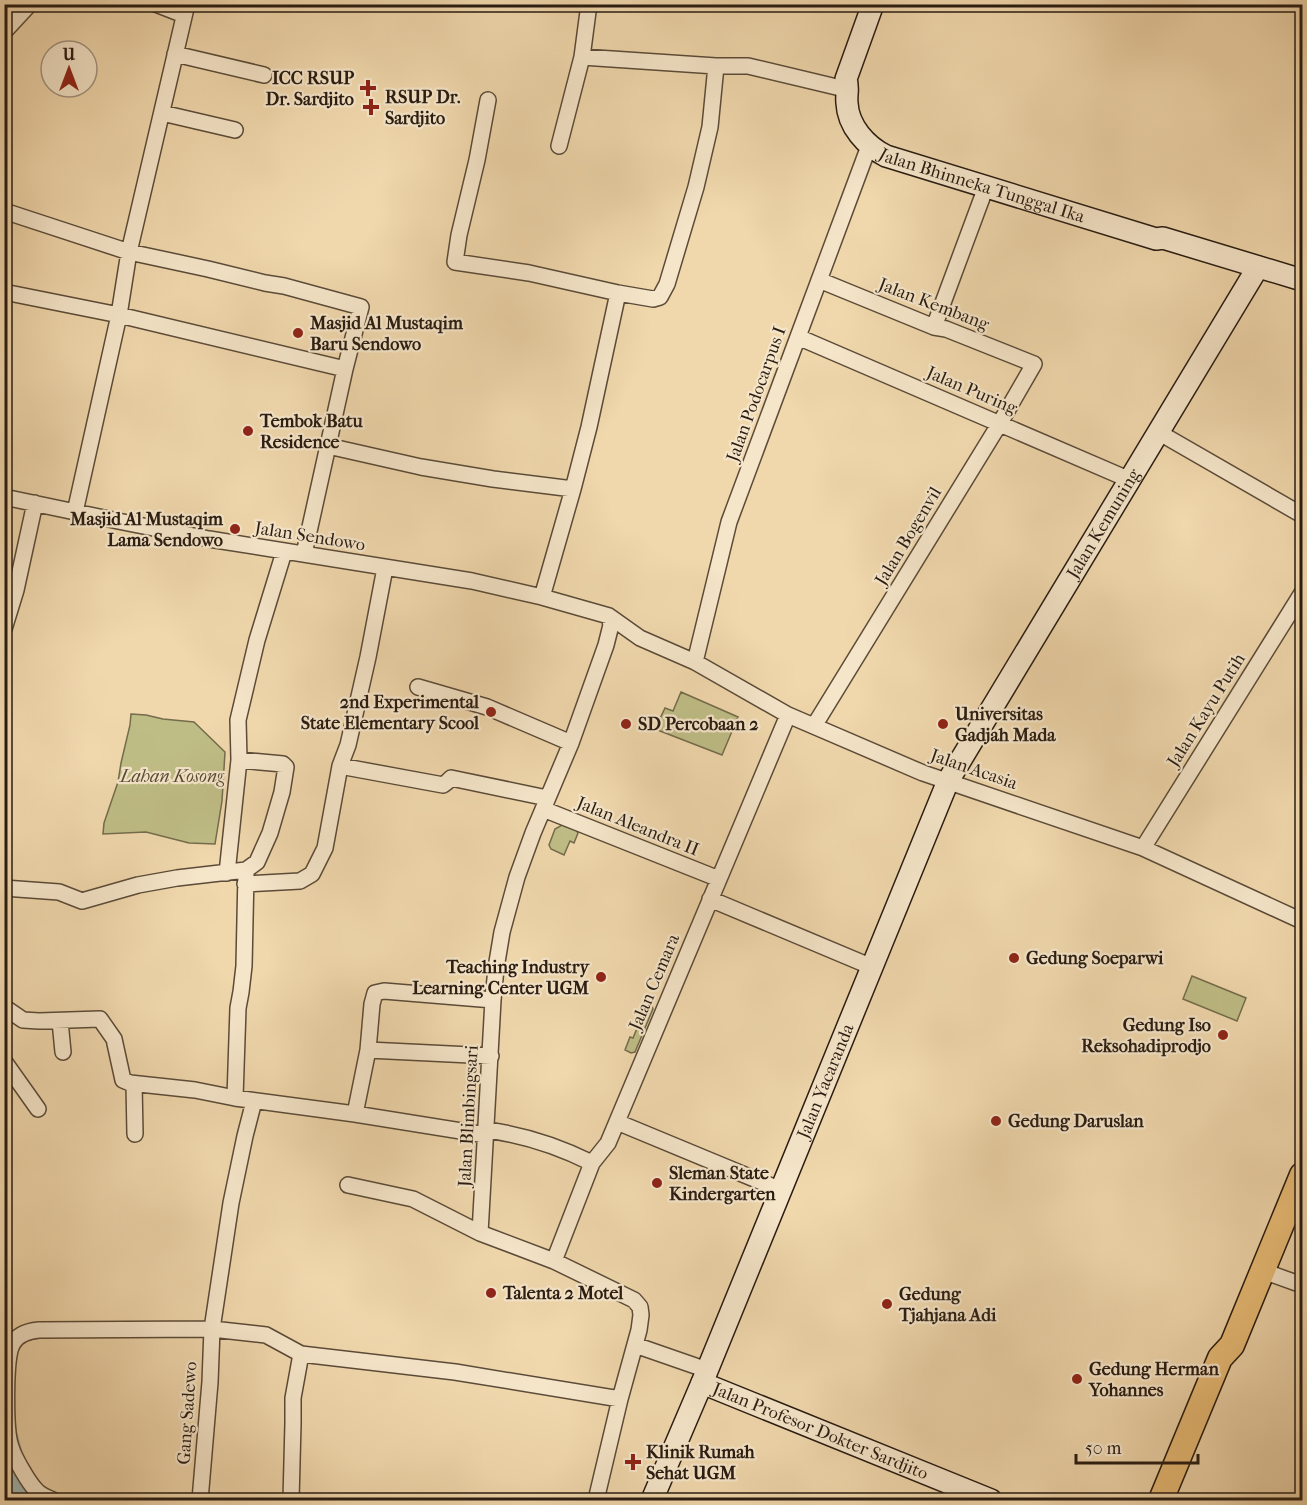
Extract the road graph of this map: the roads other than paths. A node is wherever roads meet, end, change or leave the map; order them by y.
1 (30, 4) edge
2 (156, 4) edge
3 (589, 4) edge
4 (873, 4) edge
5 (884, 4) edge
6 (186, 10) edge
7 (4, 32) edge
8 (175, 54) junction
9 (582, 57) junction
10 (716, 66) junction
11 (264, 75) dead end
12 (849, 90) junction
13 (488, 100) dead end
14 (162, 113) junction
15 (235, 130) dead end
16 (559, 146) dead end
17 (869, 146) junction
18 (986, 187) junction
19 (4, 211) edge
20 (129, 252) junction
21 (1257, 269) junction
22 (819, 280) junction
23 (1302, 280) edge
24 (1302, 286) edge
25 (4, 292) edge
26 (618, 293) junction
27 (119, 315) junction
28 (934, 327) junction
29 (798, 337) junction
30 (1034, 364) joint
31 (345, 369) junction
32 (1000, 423) junction
33 (1158, 432) junction
34 (328, 446) junction
35 (1130, 480) junction
36 (573, 489) junction
37 (4, 496) edge
38 (35, 503) junction
39 (75, 512) junction
40 (1302, 515) edge
41 (284, 552) junction
42 (303, 554) junction
43 (385, 568) junction
44 (1302, 593) edge
45 (542, 597) junction
46 (609, 616) junction
47 (4, 630) edge
48 (640, 638) junction
49 (606, 645) junction
50 (695, 662) junction
51 (418, 687) dead end
52 (788, 715) junction
53 (814, 726) junction
54 (571, 743) junction
55 (239, 760) junction
56 (340, 766) junction
57 (948, 781) junction
58 (545, 803) junction
59 (1143, 848) junction
60 (227, 873) junction
61 (246, 877) junction
62 (719, 879) junction
63 (4, 888) edge
64 (710, 899) junction
65 (1302, 921) edge
66 (872, 967) junction
67 (493, 1000) junction
68 (4, 1008) edge
69 (60, 1020) junction
70 (368, 1050) junction
71 (63, 1052) dead end
72 (491, 1056) junction
73 (4, 1061) edge
74 (134, 1084) junction
75 (235, 1098) junction
76 (254, 1101) junction
77 (38, 1108) dead end
78 (355, 1114) junction
79 (616, 1122) junction
80 (487, 1133) junction
81 (135, 1134) dead end
82 (592, 1163) junction
83 (1302, 1175) edge
84 (348, 1185) dead end
85 (781, 1190) junction
86 (480, 1233) junction
87 (554, 1261) junction
88 (1263, 1271) junction
89 (1302, 1285) edge
90 (212, 1329) junction
91 (635, 1344) junction
92 (1232, 1344) junction
93 (301, 1354) junction
94 (705, 1377) junction
95 (620, 1399) junction
96 (53, 1500) edge
97 (200, 1500) edge
98 (291, 1500) edge
99 (596, 1500) edge
100 (652, 1500) edge
101 (991, 1500) edge
102 (1161, 1500) edge
103 (1176, 1500) edge

1 - 7 street
2 - 6 street
3 - 9 street
4 - 12 street, Jalan Bhinneka Tunggal Ika
5 - 12 street
6 - 8 street
8 - 11 street
8 - 14 street
9 - 10 street
9 - 16 street
10 - 12 street
10 - 26 street
12 - 17 street, Jalan Bhinneka Tunggal Ika
13 - 26 street
14 - 15 street
14 - 20 street
17 - 18 street, Jalan Bhinneka Tunggal Ika
17 - 22 street, Jalan Podocarpus I
18 - 21 street, Jalan Bhinneka Tunggal Ika
18 - 28 street
19 - 20 street
20 - 27 street
20 - 31 street
21 - 23 street, Jalan Bhinneka Tunggal Ika
21 - 24 street, Jalan Bhinneka Tunggal Ika
21 - 33 street, Jalan Kemuning
22 - 28 street, Jalan Kembang
22 - 29 street, Jalan Podocarpus I
25 - 27 street
26 - 36 street
27 - 31 street
27 - 39 street
28 - 30 street, Jalan Kembang
29 - 32 street, Jalan Puring
29 - 50 street, Jalan Podocarpus I
30 - 32 street, Jalan Bogenvil
31 - 34 street
32 - 35 street, Jalan Puring
32 - 53 street, Jalan Bogenvil
33 - 35 street, Jalan Kemuning
33 - 40 street
34 - 36 street
34 - 42 street
35 - 57 street, Jalan Kemuning
36 - 45 street
37 - 38 street, Jalan Sendowo
38 - 39 street, Jalan Sendowo
38 - 47 street
39 - 41 street, Jalan Sendowo
41 - 42 street, Jalan Sendowo
41 - 55 street
42 - 43 street, Jalan Sendowo
43 - 45 street, Jalan Sendowo
43 - 56 street
44 - 59 street, Jalan Kayu Putih
45 - 46 street, Jalan Sendowo
46 - 48 street, Jalan Sendowo
46 - 49 street, Jalan Blimbingsari
48 - 49 street
48 - 50 street, Jalan Acasia
49 - 54 street, Jalan Blimbingsari
50 - 52 street, Jalan Acasia
51 - 54 street
52 - 53 street, Jalan Acasia
52 - 62 street, Jalan Cemara
53 - 57 street, Jalan Acasia
54 - 58 street, Jalan Blimbingsari
55 - 60 street
55 - 61 street
56 - 58 street, Jalan Aleandra II
56 - 61 street
57 - 59 street, Jalan Acasia
57 - 66 street, Jalan Yacaranda
58 - 62 street, Jalan Aleandra II
58 - 67 street, Jalan Blimbingsari
59 - 65 street, Jalan Acasia
60 - 61 street
60 - 63 street
61 - 75 street
62 - 64 street, Jalan Cemara
64 - 66 street
64 - 79 street, Jalan Cemara
66 - 85 street, Jalan Yacaranda
67 - 70 street
67 - 72 street, Jalan Blimbingsari
68 - 69 street
69 - 71 street
69 - 74 street
70 - 72 street
70 - 78 street
72 - 80 street, Jalan Blimbingsari
73 - 77 street
74 - 75 street
74 - 81 street
75 - 76 street
76 - 78 street
76 - 90 street, Gang Sadewo
78 - 80 street
79 - 82 street, Jalan Cemara
79 - 85 street
80 - 82 street
80 - 86 street, Jalan Blimbingsari
82 - 87 street, Jalan Cemara
83 - 88 main road
84 - 86 street
85 - 94 street, Jalan Yacaranda
86 - 87 street
87 - 91 street
88 - 89 street
88 - 92 main road
90 - 93 street
90 - 96 street
90 - 97 street, Gang Sadewo
91 - 94 street
91 - 95 street
92 - 102 main road
92 - 103 main road
93 - 95 street
93 - 98 street
94 - 100 street, Jalan Profesor Dokter Sardjito
94 - 101 street, Jalan Profesor Dokter Sardjito
95 - 99 street

